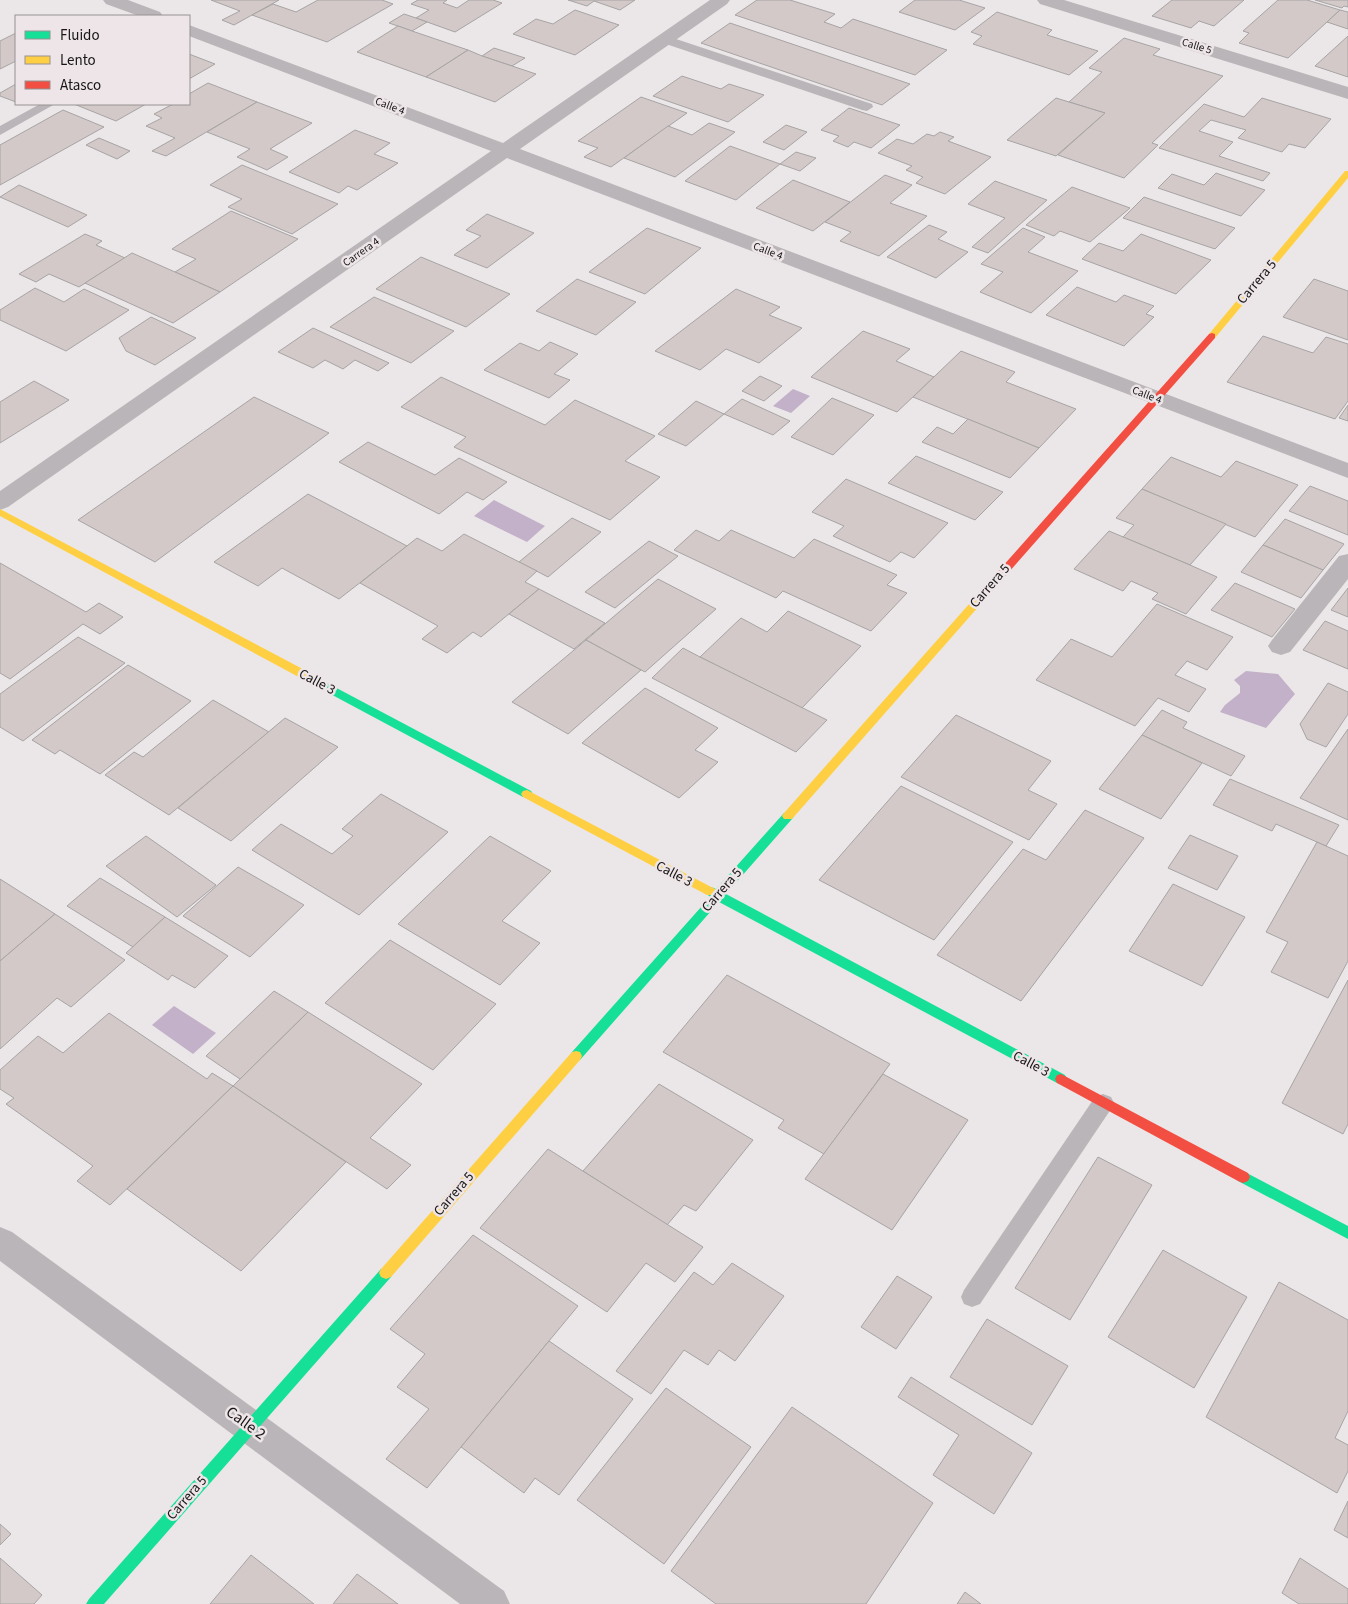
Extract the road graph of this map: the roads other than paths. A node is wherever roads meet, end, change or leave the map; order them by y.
1 (112, 0) edge
2 (721, 0) edge
3 (1046, 0) edge
4 (151, 15) edge
5 (190, 30) edge
6 (664, 39) junction
7 (1348, 93) edge
8 (48, 105) edge
9 (867, 107) dead end
10 (0, 131) edge
11 (506, 150) junction
12 (1348, 173) edge
13 (1156, 398) junction
14 (1348, 471) edge
15 (0, 502) edge
16 (0, 512) edge
17 (1348, 562) edge
18 (1281, 646) dead end
19 (716, 896) junction
20 (1103, 1103) junction
21 (1348, 1233) edge
22 (0, 1242) edge
23 (972, 1297) dead end
24 (250, 1426) junction
25 (94, 1604) edge
26 (491, 1604) edge

1 - 4 street
2 - 6 street, Carrera 4
3 - 7 street, Calle 5
5 - 11 street, Calle 4
6 - 9 lane
6 - 11 street, Carrera 4
8 - 10 lane
11 - 13 street, Calle 4
11 - 15 street, Carrera 4
12 - 13 street, Carrera 5
13 - 14 street, Calle 4
13 - 19 street, Carrera 5
16 - 19 street, Calle 3
17 - 18 street
19 - 20 street, Calle 3
19 - 24 street, Carrera 5
20 - 21 street, Calle 3
20 - 23 lane
22 - 24 street, Calle 2
24 - 25 street, Carrera 5
24 - 26 street, Calle 2

